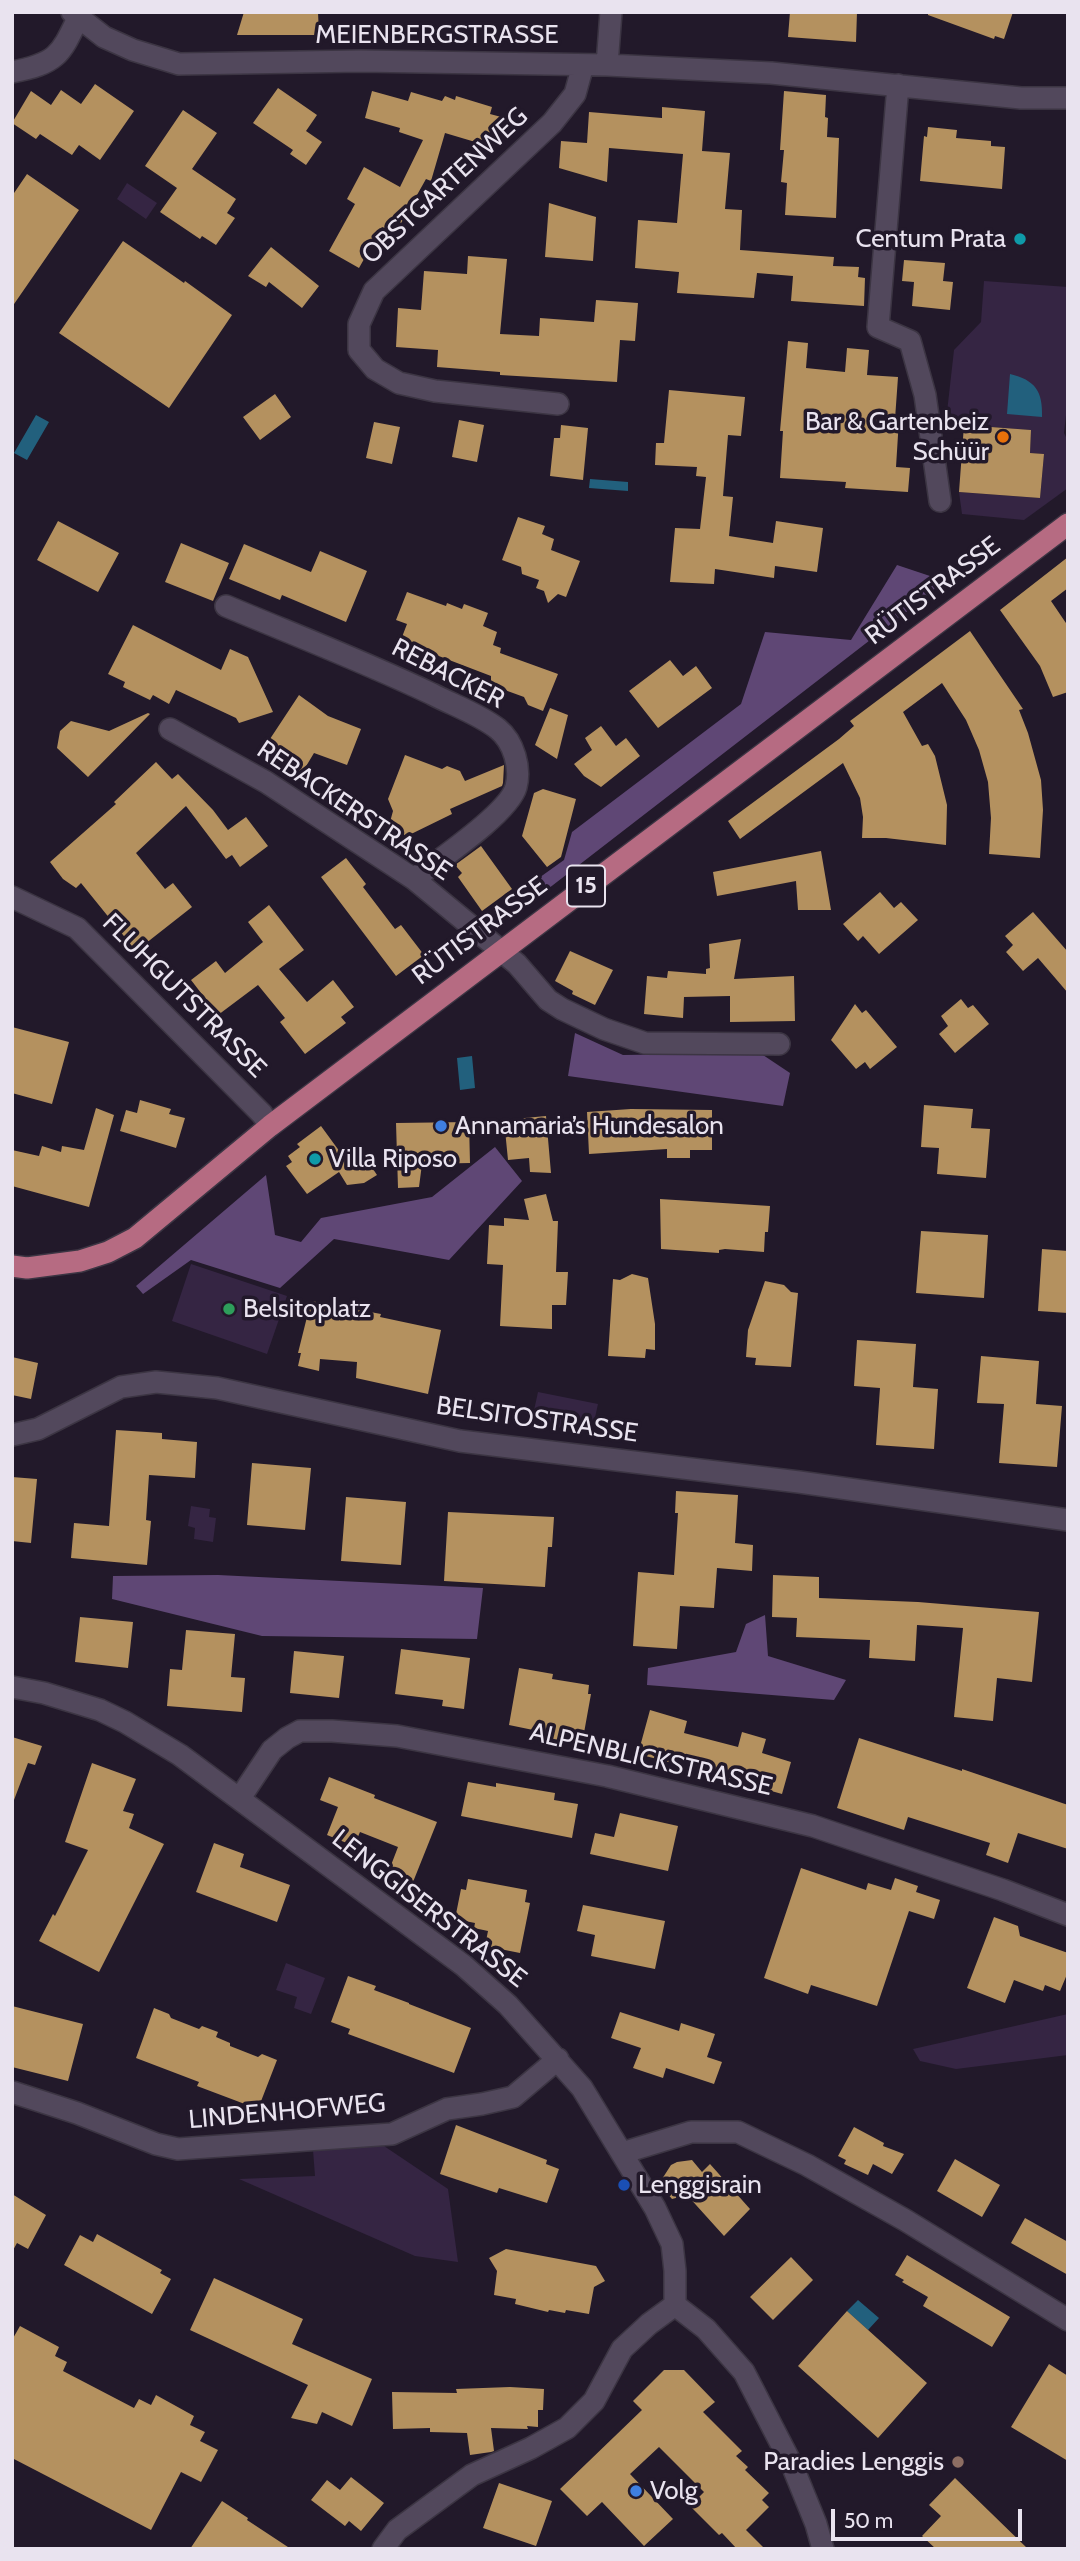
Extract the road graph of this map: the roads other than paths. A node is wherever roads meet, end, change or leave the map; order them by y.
1 (611, 12) edge
2 (77, 14) edge
3 (583, 65) junction
4 (607, 65) junction
5 (12, 72) edge
6 (898, 85) junction
7 (1068, 99) edge
8 (558, 404) dead end
9 (940, 501) dead end
10 (1068, 524) edge
11 (226, 606) dead end
12 (170, 729) dead end
13 (414, 879) junction
14 (12, 897) edge
15 (501, 951) junction
16 (779, 1044) dead end
17 (270, 1126) junction
18 (12, 1266) edge
19 (12, 1435) edge
20 (1068, 1520) edge
21 (12, 1687) edge
22 (240, 1798) junction
23 (1068, 1915) edge
24 (558, 2059) junction
25 (12, 2092) edge
26 (622, 2153) junction
27 (674, 2305) junction
28 (1068, 2320) edge
29 (383, 2549) edge
30 (823, 2549) edge

1 - 4 street
2 - 3 street, MEIENBERGSTRASSE
2 - 5 street, MEIENBERGSTRASSE
3 - 4 street, MEIENBERGSTRASSE
3 - 8 street, OBSTGARTENWEG
4 - 6 street, MEIENBERGSTRASSE
6 - 7 street, MEIENBERGSTRASSE
6 - 9 street
10 - 15 main road, RÜTISTRASSE / 15
11 - 13 street, REBACKER
12 - 13 street, REBACKERSTRASSE
13 - 15 street, REBACKERSTRASSE
14 - 17 street, FLUHGUTSTRASSE
15 - 16 street, REBACKERSTRASSE
15 - 17 main road, RÜTISTRASSE / 15
17 - 18 main road, RÜTISTRASSE / 15
19 - 20 street, BELSITOSTRASSE
21 - 22 street, LENGGISERSTRASSE
22 - 23 street, ALPENBLICKSTRASSE
22 - 24 street, LENGGISERSTRASSE
24 - 25 street, LINDENHOFWEG
24 - 26 street, LENGGISERSTRASSE
26 - 27 street, LENGGISERSTRASSE
26 - 28 street
27 - 29 street
27 - 30 street

